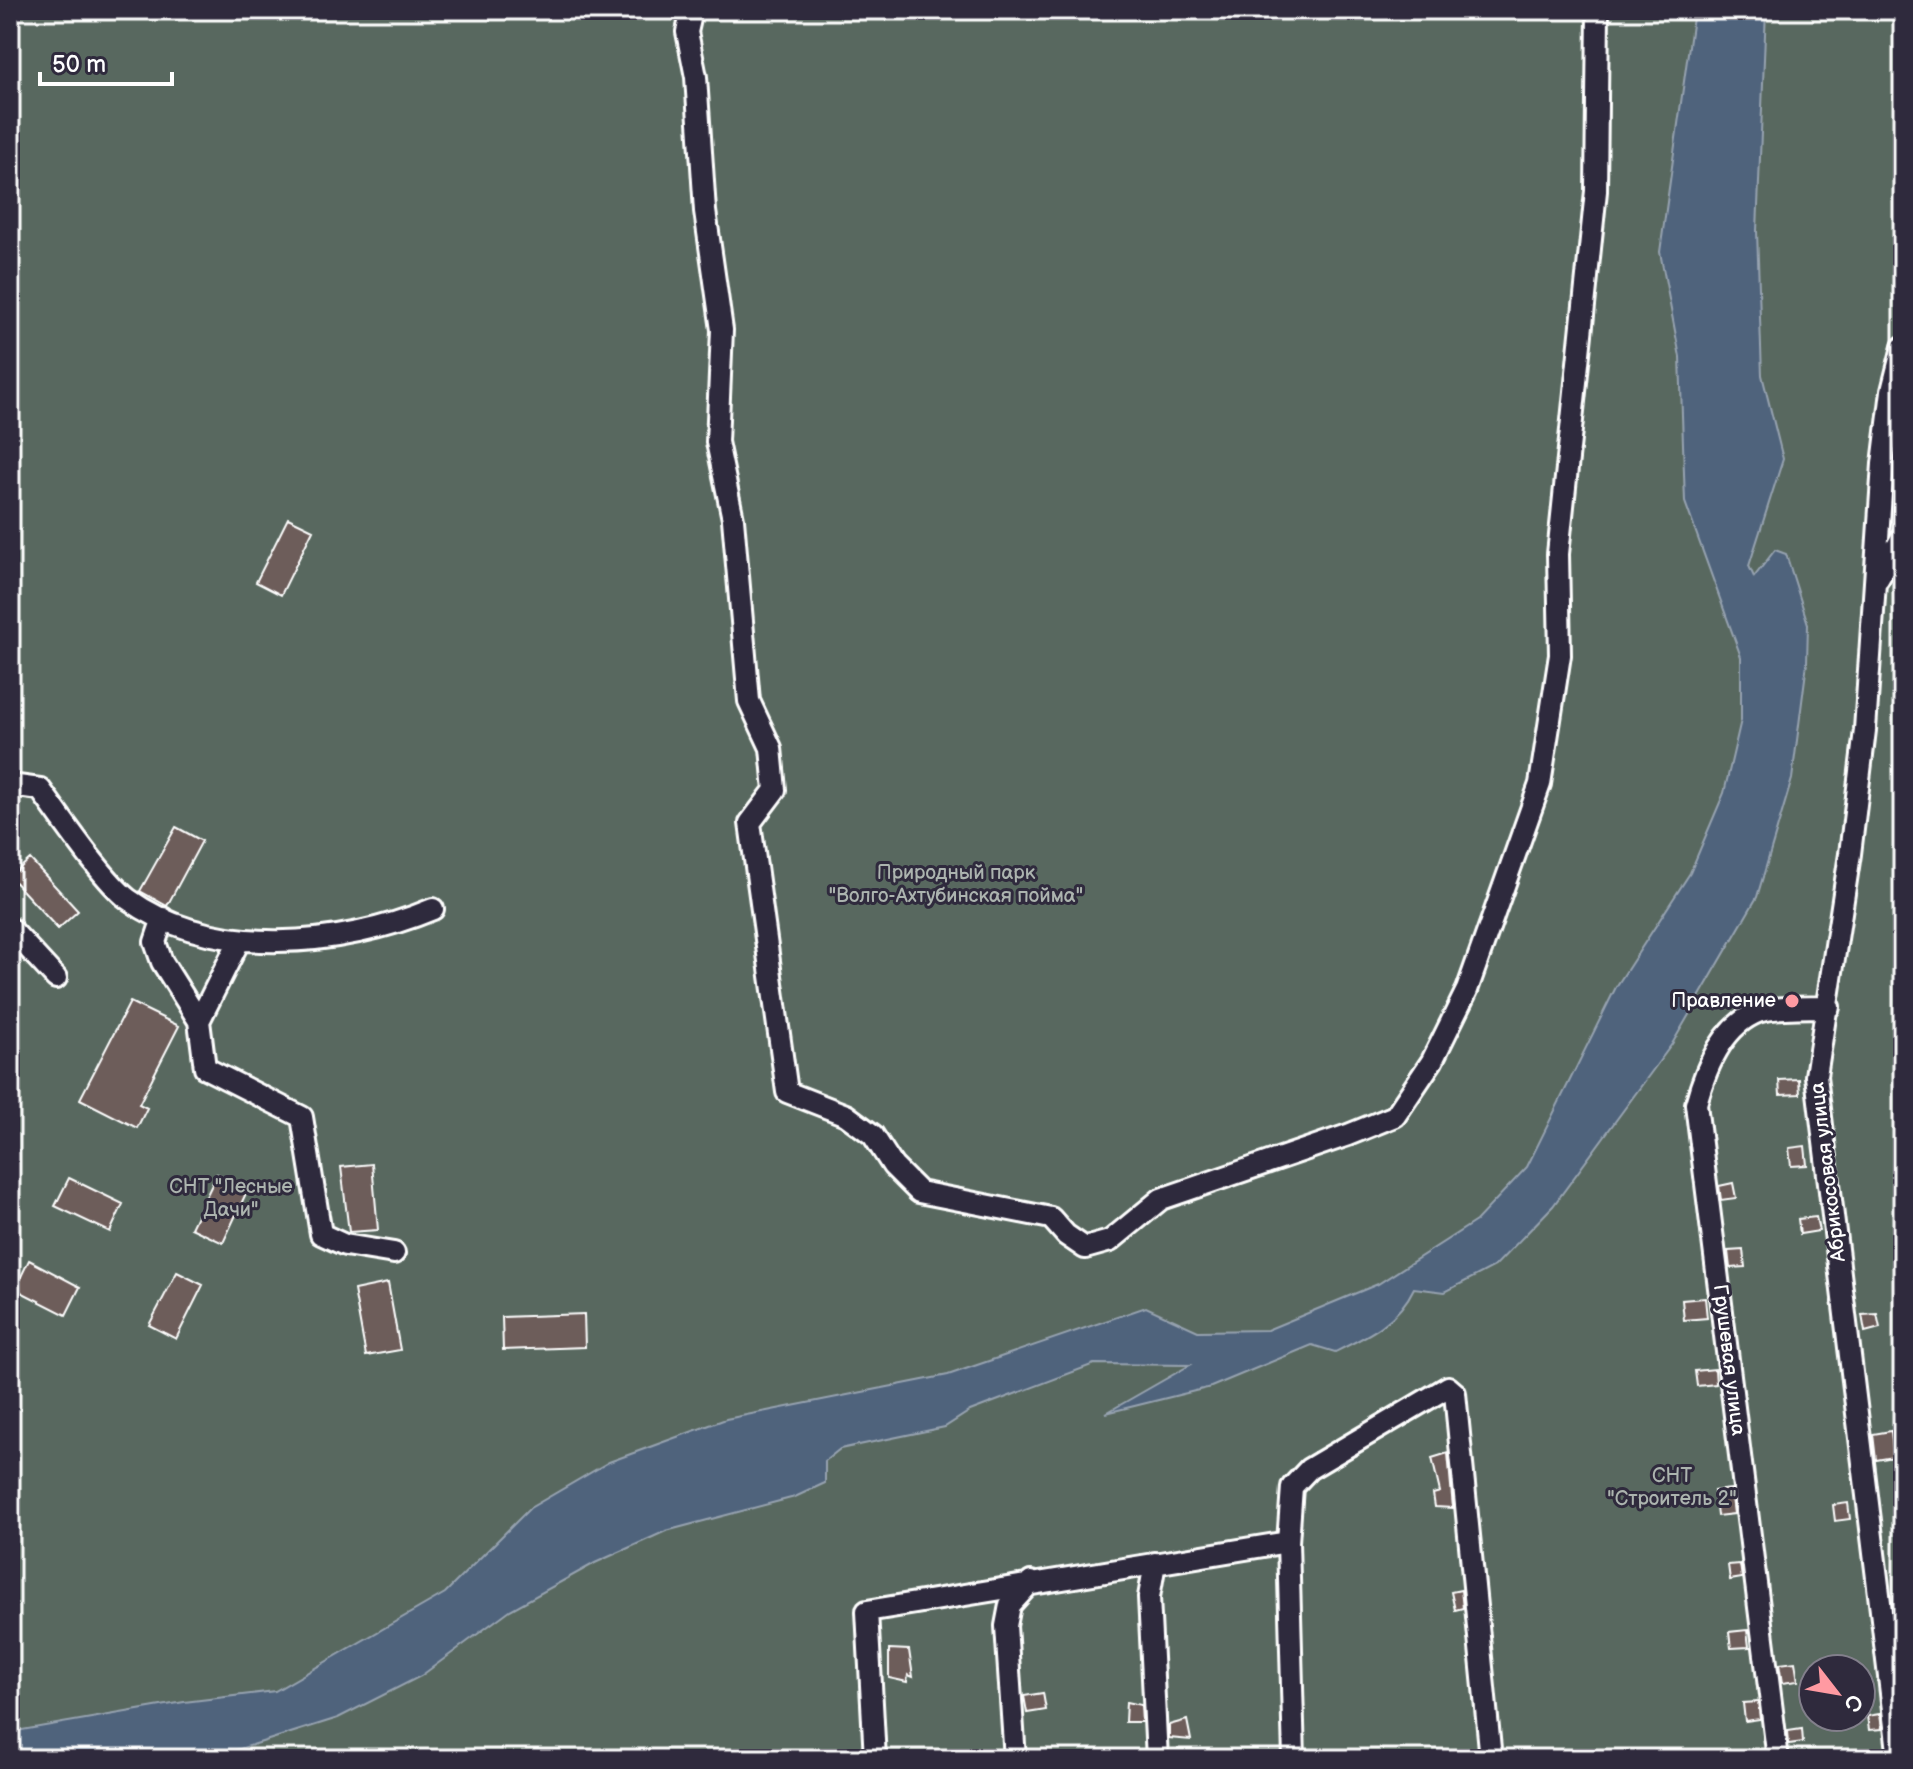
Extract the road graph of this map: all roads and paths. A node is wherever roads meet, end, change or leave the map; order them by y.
1 (692, 10) edge
2 (1598, 10) edge
3 (1903, 347) edge
4 (1898, 397) edge
5 (1903, 536) edge
6 (1873, 585) junction
7 (10, 785) edge
8 (433, 909) dead end
9 (163, 918) junction
10 (10, 928) edge
11 (239, 941) junction
12 (56, 978) dead end
13 (1829, 1007) junction
14 (199, 1021) junction
15 (394, 1253) dead end
16 (1288, 1542) junction
17 (1155, 1563) junction
18 (1031, 1582) junction
19 (875, 1759) edge
20 (1015, 1759) edge
21 (1157, 1759) edge
22 (1294, 1759) edge
23 (1491, 1759) edge
24 (1778, 1759) edge
25 (1899, 1759) edge

1 - 2 street
3 - 4 street, Абрикосовая улица
4 - 6 street, Абрикосовая улица
5 - 6 street
6 - 13 street, Абрикосовая улица
7 - 9 street
8 - 11 street
9 - 11 street
9 - 14 street
10 - 12 street
11 - 14 street
13 - 24 street, Грушевая улица
13 - 25 street, Абрикосовая улица
14 - 15 street
16 - 17 street
16 - 22 street
16 - 23 street
17 - 18 street
17 - 21 street
18 - 19 street
18 - 20 street

